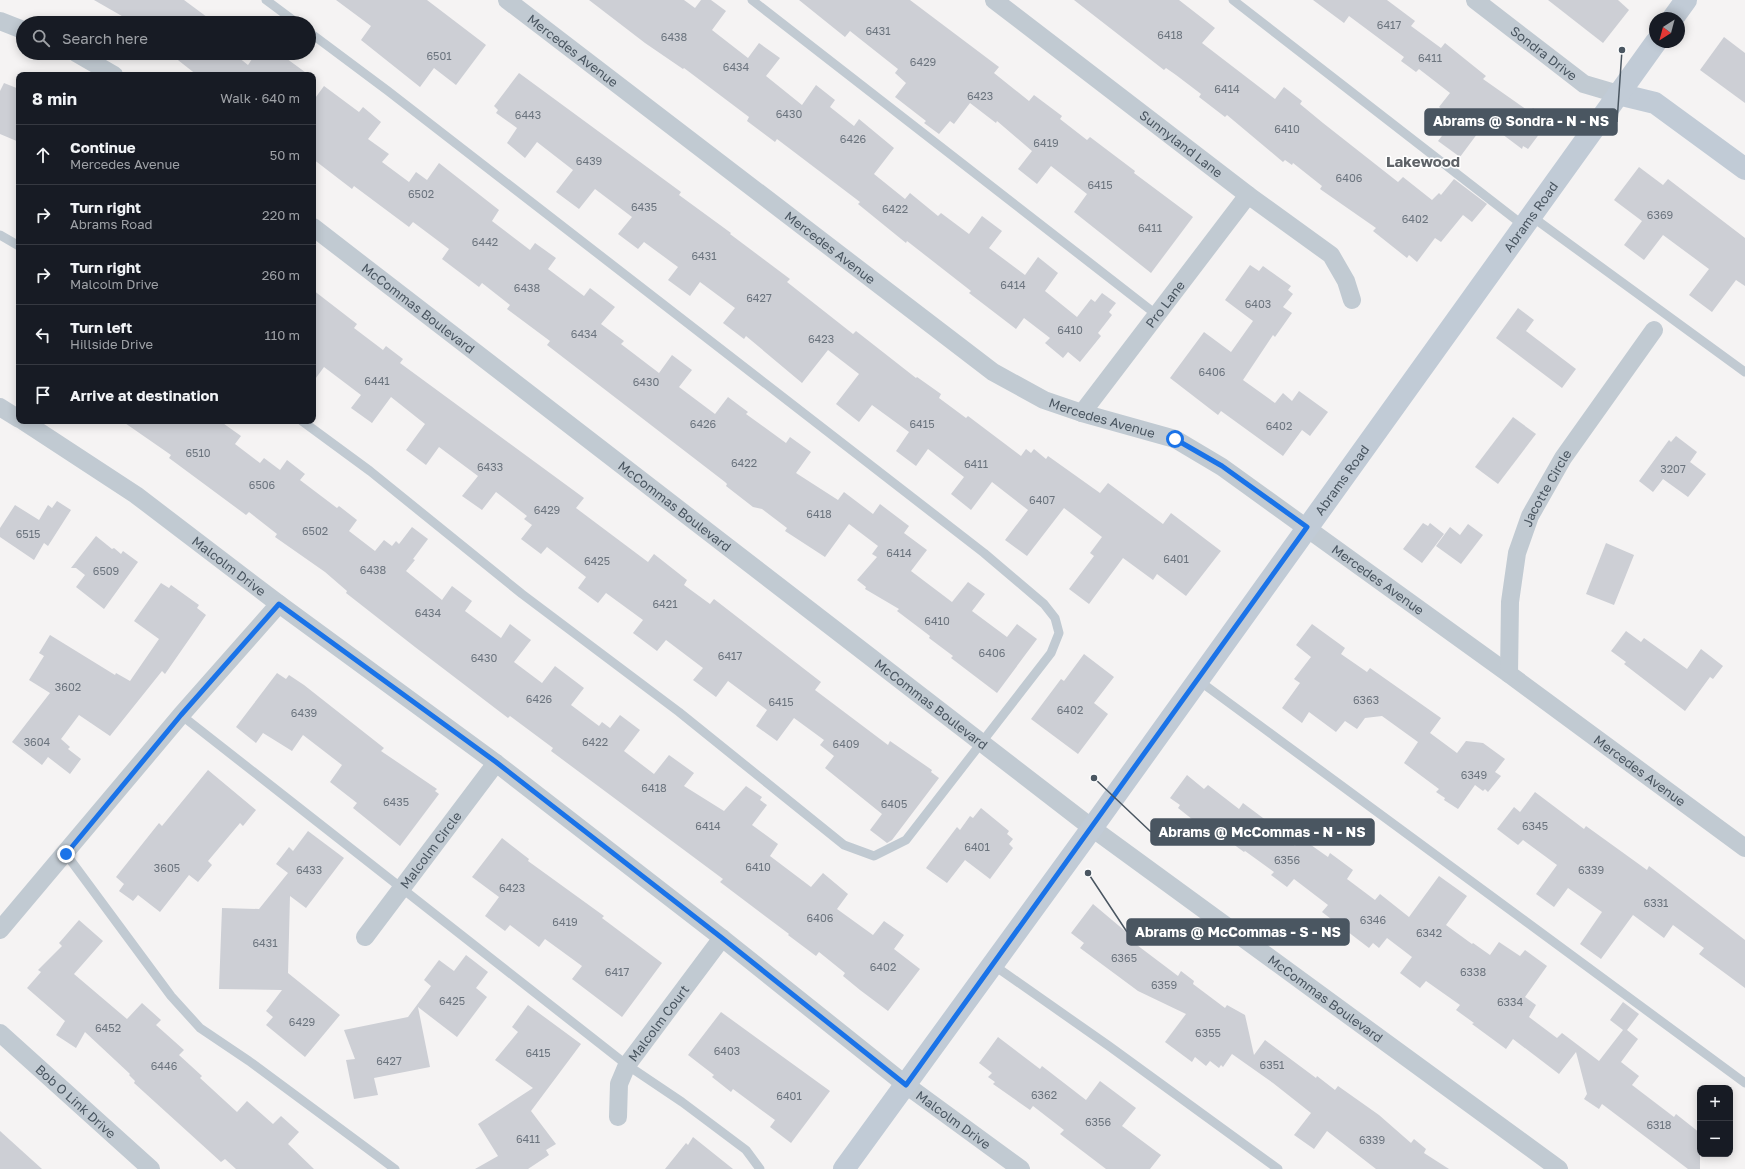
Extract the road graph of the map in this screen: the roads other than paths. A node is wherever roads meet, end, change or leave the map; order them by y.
1 (266, 0) edge
2 (507, 0) edge
3 (752, 0) edge
4 (994, 0) edge
5 (1233, 0) edge
6 (1475, 0) edge
7 (1686, 0) edge
8 (1677, 12) edge
9 (287, 16) edge
10 (0, 21) edge
11 (16, 27) edge
12 (316, 37) edge
13 (1652, 48) edge
14 (88, 60) edge
15 (109, 72) edge
16 (1618, 94) junction
17 (1745, 169) edge
18 (1248, 195) junction
19 (1527, 221) junction
20 (316, 229) edge
21 (0, 234) edge
22 (16, 244) edge
23 (1352, 300) dead end
24 (1157, 315) junction
25 (1654, 330) dead end
26 (1745, 372) edge
27 (0, 407) edge
28 (1082, 413) junction
29 (16, 416) edge
30 (28, 424) edge
31 (306, 424) edge
32 (1307, 527) junction
33 (279, 604) junction
34 (1508, 674) junction
35 (1197, 680) junction
36 (181, 715) junction
37 (981, 743) junction
38 (496, 762) junction
39 (1092, 828) junction
40 (1745, 848) edge
41 (66, 854) junction
42 (401, 889) junction
43 (0, 930) edge
44 (365, 937) dead end
45 (722, 938) junction
46 (992, 964) junction
47 (0, 1033) edge
48 (627, 1065) junction
49 (1745, 1082) edge
50 (906, 1085) junction
51 (618, 1117) dead end
52 (151, 1169) edge
53 (395, 1169) edge
54 (760, 1169) edge
55 (844, 1169) edge
56 (1020, 1169) edge
57 (1278, 1169) edge
58 (1559, 1169) edge

1 - 9 lane
2 - 28 street, Mercedes Avenue
3 - 24 lane
4 - 18 street, Sunnyland Lane
5 - 19 lane
6 - 16 street, Sondra Drive
7 - 8 main road
10 - 11 street
12 - 37 lane
13 - 16 main road, Abrams Road
14 - 15 street
16 - 17 main road
16 - 19 main road, Abrams Road
18 - 23 street, Sunnyland Lane
18 - 24 street, Pro Lane
19 - 26 lane
19 - 32 main road, Abrams Road
20 - 37 street, McCommas Boulevard
21 - 22 lane
24 - 28 street, Pro Lane
25 - 34 street, Jacotte Circle
27 - 29 street
28 - 32 street, Mercedes Avenue
30 - 33 street, Malcolm Drive
31 - 37 lane
32 - 34 street, Mercedes Avenue
32 - 35 main road, Abrams Road
33 - 36 street
33 - 38 street, Malcolm Drive
34 - 40 street, Mercedes Avenue
35 - 39 main road, Abrams Road
35 - 49 lane
36 - 41 street
36 - 42 lane
37 - 39 street, McCommas Boulevard
38 - 42 street, Malcolm Circle
38 - 45 street, Malcolm Drive
39 - 46 main road, Abrams Road
39 - 58 street, McCommas Boulevard
41 - 43 street
41 - 53 lane
42 - 44 street, Malcolm Circle
42 - 48 lane
45 - 48 street, Malcolm Court
45 - 50 street, Malcolm Drive
46 - 50 main road, Abrams Road
46 - 57 lane
47 - 52 street, Bob O Link Drive
48 - 51 street, Malcolm Court
48 - 54 lane
50 - 55 main road, Abrams Road
50 - 56 street, Malcolm Drive

